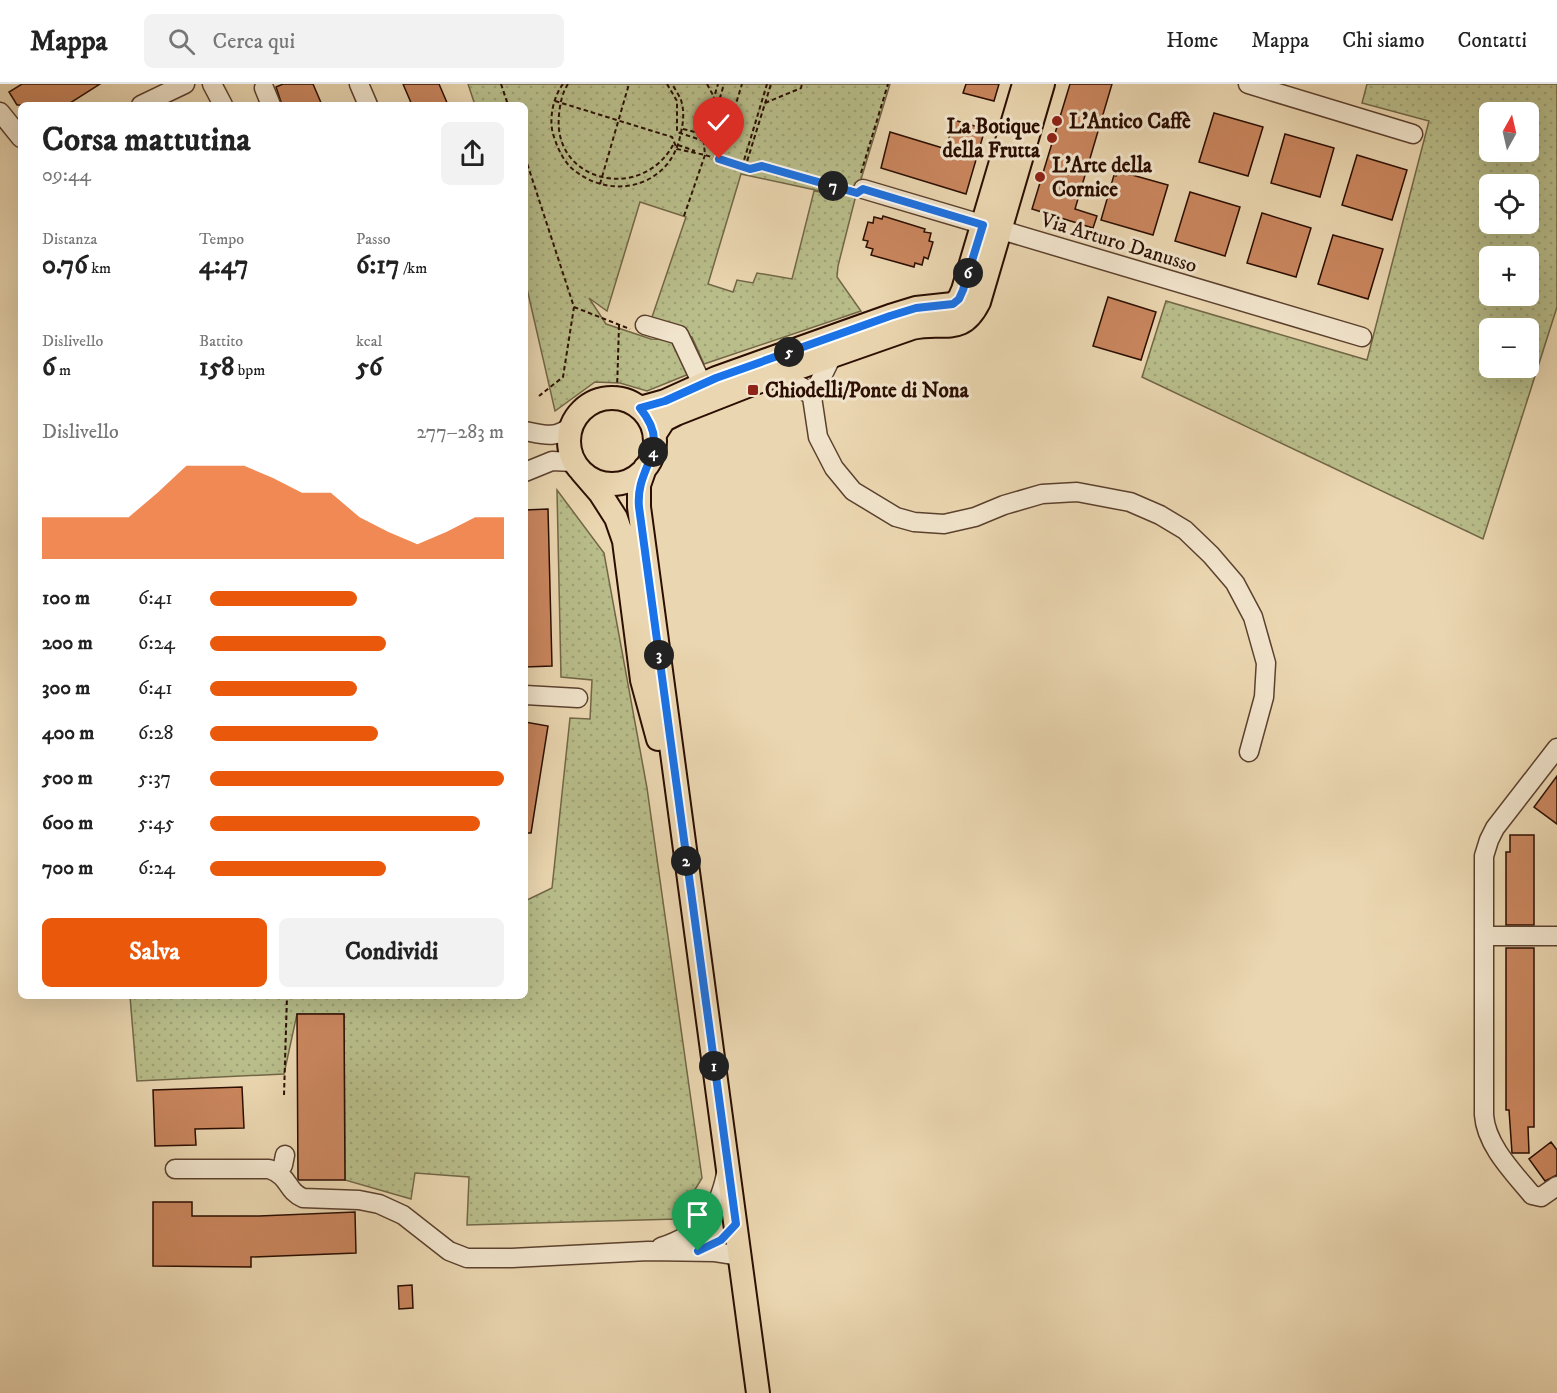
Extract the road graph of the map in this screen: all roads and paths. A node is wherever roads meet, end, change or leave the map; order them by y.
1 (185, 84) edge
2 (501, 84) edge
3 (563, 84) edge
4 (568, 84) edge
5 (629, 84) edge
6 (667, 84) edge
7 (672, 84) edge
8 (707, 84) edge
9 (718, 84) edge
10 (724, 84) edge
11 (742, 84) edge
12 (769, 84) edge
13 (802, 84) edge
14 (888, 84) edge
15 (1024, 84) edge
16 (1043, 84) edge
17 (1248, 84) edge
18 (216, 85) edge
19 (264, 88) dead end
20 (714, 97) junction
21 (555, 101) junction
22 (147, 102) edge
23 (222, 102) edge
24 (270, 102) edge
25 (507, 102) edge
26 (560, 103) junction
27 (765, 103) junction
28 (0, 112) edge
29 (619, 120) junction
30 (682, 128) junction
31 (679, 133) junction
32 (18, 134) edge
33 (704, 134) junction
34 (1413, 134) dead end
35 (672, 137) junction
36 (704, 141) junction
37 (674, 143) junction
38 (678, 147) junction
39 (705, 155) junction
40 (719, 159) junction
41 (528, 166) edge
42 (744, 167) junction
43 (602, 178) junction
44 (600, 184) junction
45 (859, 190) junction
46 (684, 216) dead end
47 (991, 227) junction
48 (619, 325) dead end
49 (645, 325) dead end
50 (1362, 337) dead end
51 (832, 354) junction
52 (775, 375) junction
53 (702, 384) junction
54 (616, 390) dead end
55 (539, 396) dead end
56 (812, 397) junction
57 (640, 408) junction
58 (572, 426) junction
59 (528, 432) edge
60 (655, 434) junction
61 (578, 467) junction
62 (645, 468) junction
63 (528, 471) edge
64 (528, 695) edge
65 (578, 698) dead end
66 (1557, 748) edge
67 (1250, 752) dead end
68 (682, 824) junction
69 (1484, 936) junction
70 (1557, 936) edge
71 (287, 999) edge
72 (284, 1095) dead end
73 (285, 1155) dead end
74 (728, 1167) junction
75 (175, 1169) dead end
76 (278, 1173) junction
77 (1557, 1186) edge
78 (704, 1223) junction
79 (736, 1224) junction
80 (648, 1251) junction
81 (698, 1251) junction
82 (741, 1256) junction
83 (758, 1393) edge

1 - 22 street
2 - 25 path
3 - 21 path
4 - 26 path
5 - 29 path
6 - 31 path
7 - 30 path
8 - 20 path
9 - 20 path
10 - 36 path
11 - 40 path
12 - 27 path
12 - 42 path
13 - 27 path
14 - 45 path
15 - 47 main road
16 - 47 main road
17 - 34 street
18 - 23 street
19 - 24 street
20 - 33 path
21 - 26 path
21 - 44 path
26 - 29 path
26 - 43 path
27 - 42 path
28 - 32 street
29 - 35 path
29 - 43 path
30 - 31 path
30 - 33 path
31 - 35 path
31 - 36 path
31 - 38 path
33 - 36 path
35 - 37 path
36 - 39 path
37 - 38 path
37 - 43 path
38 - 39 path
38 - 44 path
39 - 40 path
39 - 46 path
40 - 42 path
41 - 55 path
42 - 45 path
43 - 44 path
45 - 47 street, Via Arturo Danusso
47 - 50 street, Via Arturo Danusso
47 - 51 main road
47 - 53 main road
48 - 54 path
49 - 53 street
51 - 52 main road
51 - 56 street
52 - 56 street
52 - 60 main road
53 - 57 main road
56 - 67 street
57 - 58 main road
57 - 60 main road
58 - 59 street
58 - 61 main road
60 - 62 main road
61 - 62 main road
61 - 63 street
61 - 68 main road
62 - 68 main road
64 - 65 street
66 - 69 street
68 - 74 main road
69 - 70 street
69 - 77 street
71 - 72 path
73 - 76 street
74 - 78 street
74 - 79 main road
75 - 76 street
76 - 80 street
78 - 79 street
78 - 80 street
79 - 81 street
79 - 82 main road
80 - 81 street
81 - 82 street
82 - 83 main road

